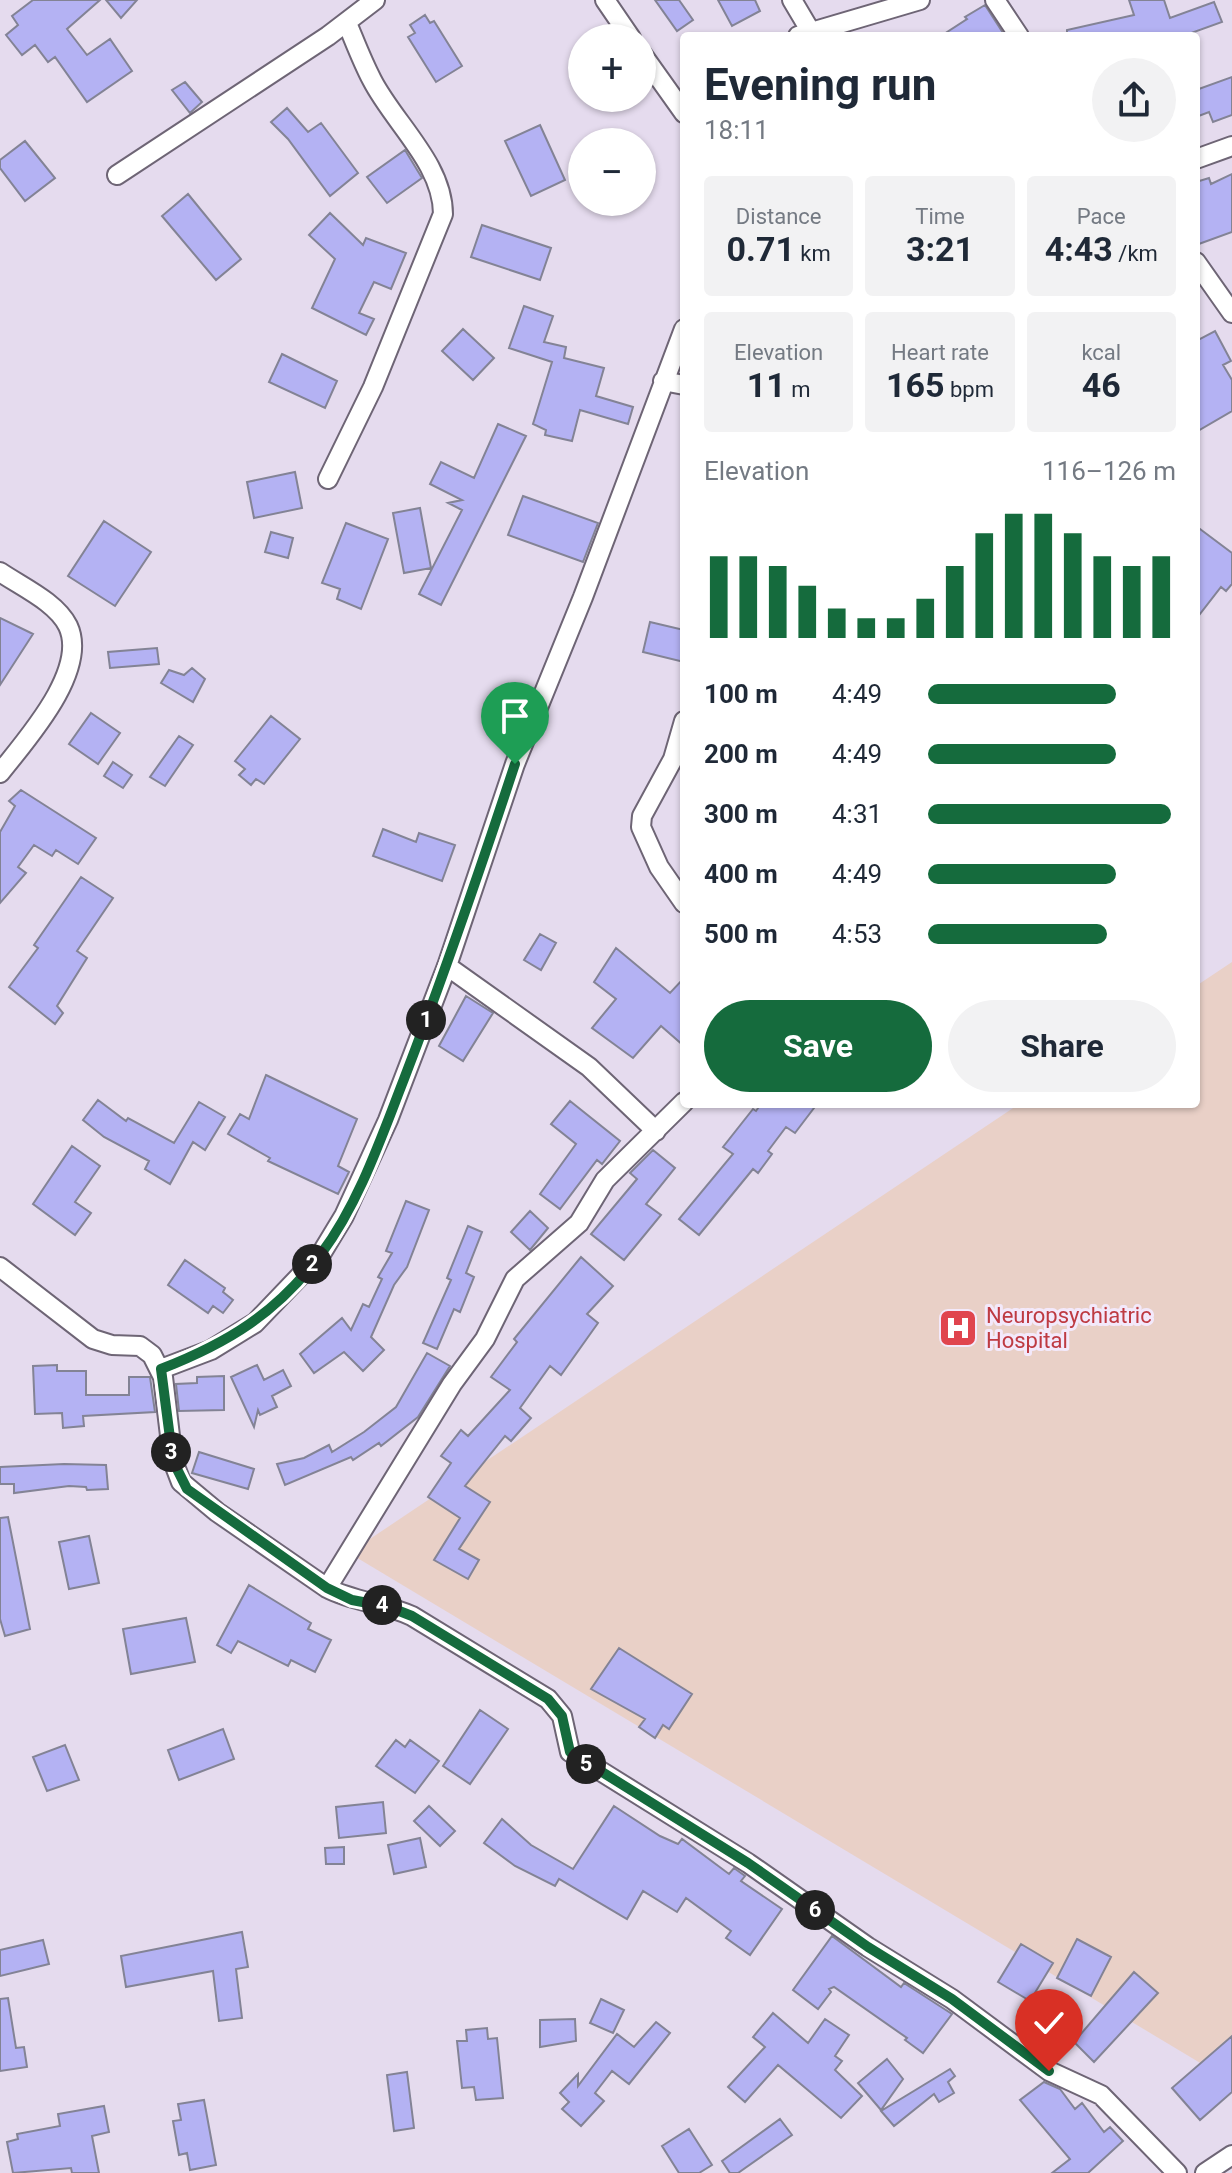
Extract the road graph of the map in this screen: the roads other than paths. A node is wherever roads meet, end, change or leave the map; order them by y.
1 (375, 0) edge
2 (605, 0) edge
3 (792, 0) edge
4 (918, 0) edge
5 (995, 0) edge
6 (347, 23) junction
7 (621, 24) edge
8 (803, 32) edge
9 (811, 32) edge
10 (1016, 32) edge
11 (656, 68) edge
12 (678, 91) edge
13 (1232, 146) edge
14 (1200, 158) edge
15 (117, 175) dead end
16 (1200, 268) edge
17 (1232, 313) edge
18 (680, 339) edge
19 (663, 381) junction
20 (680, 384) edge
21 (328, 479) dead end
22 (0, 572) edge
23 (680, 735) edge
24 (0, 773) edge
25 (680, 897) edge
26 (447, 966) junction
27 (680, 1106) edge
28 (656, 1131) junction
29 (0, 1267) edge
30 (161, 1369) junction
31 (327, 1588) junction
32 (1232, 2155) edge
33 (1177, 2173) edge
34 (1205, 2173) edge

1 - 6 street
2 - 7 street
3 - 8 street
4 - 9 street
5 - 10 street
6 - 15 street
6 - 21 street
11 - 12 street
13 - 14 street
16 - 17 street
18 - 19 street
19 - 20 street
19 - 26 street
22 - 24 street
23 - 25 street
26 - 28 street
26 - 30 street
27 - 28 street
28 - 31 street
29 - 30 street
30 - 31 street
31 - 33 street
32 - 34 street

